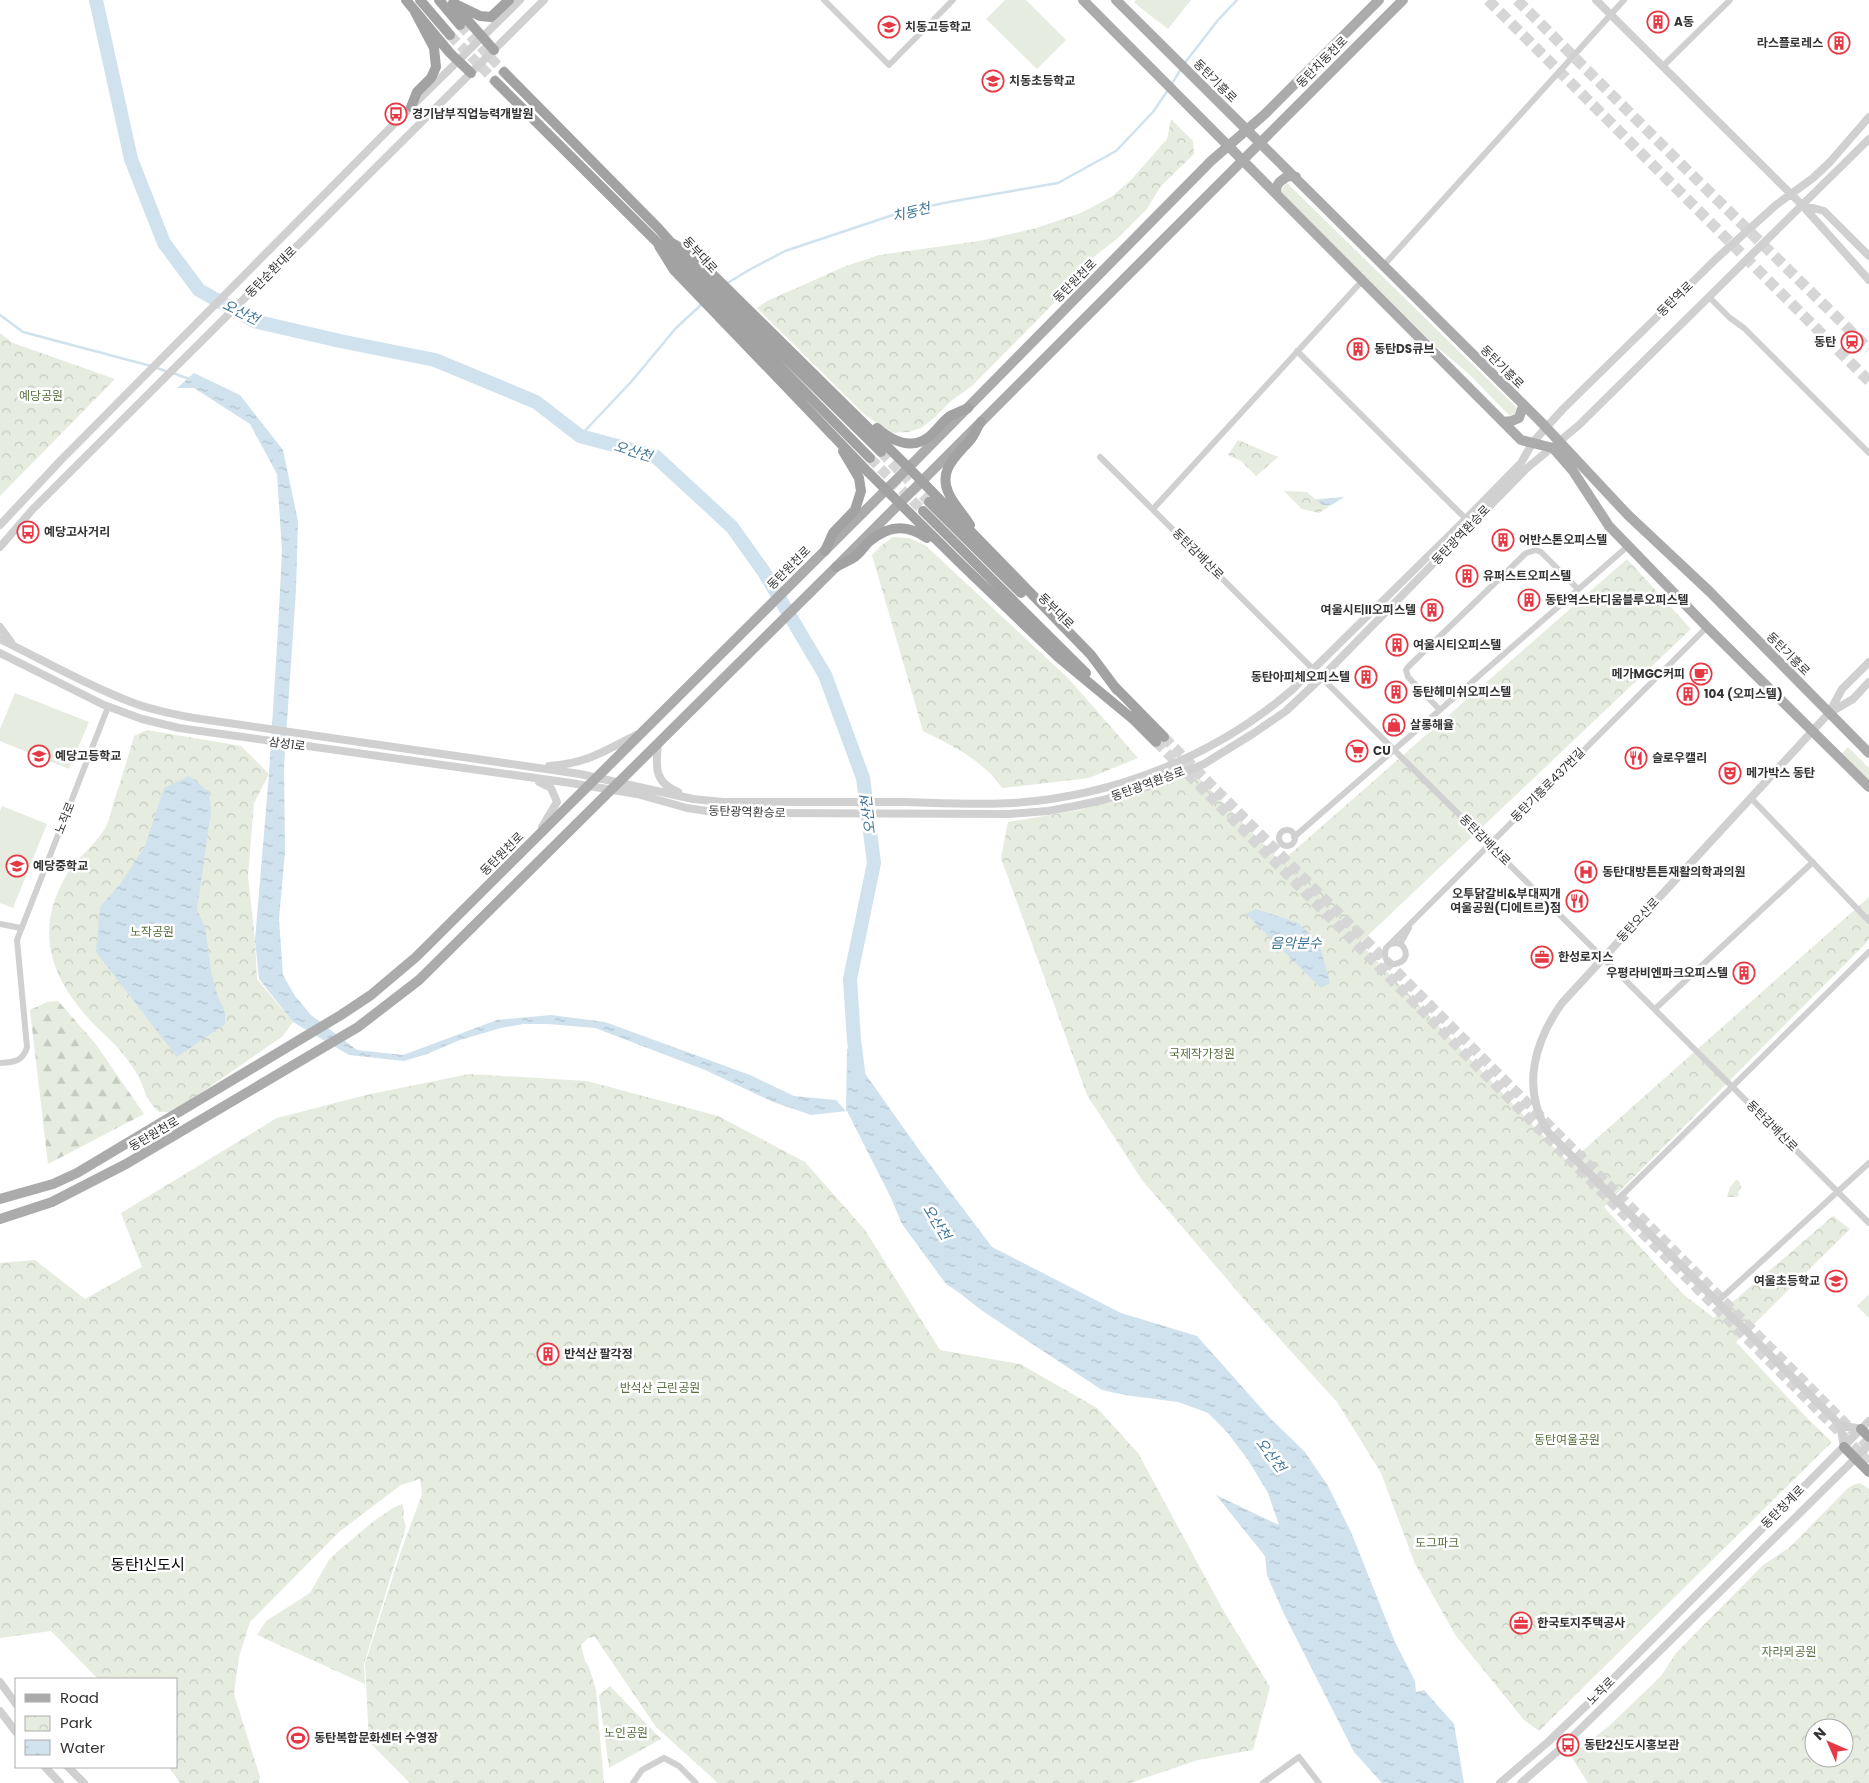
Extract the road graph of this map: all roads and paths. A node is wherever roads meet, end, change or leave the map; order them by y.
1 (406, 0) edge
2 (420, 0) edge
3 (438, 0) edge
4 (509, 0) edge
5 (520, 0) edge
6 (544, 0) edge
7 (824, 0) edge
8 (953, 0) edge
9 (1083, 0) edge
10 (1116, 0) edge
11 (1379, 0) edge
12 (1403, 0) edge
13 (1596, 0) edge
14 (1624, 0) edge
15 (1730, 0) edge
16 (452, 2) edge
17 (415, 12) junction
18 (1611, 14) junction
19 (460, 25) tunnel mouth
20 (450, 35) tunnel mouth
21 (482, 37) junction
22 (494, 50) junction
23 (458, 60) junction
24 (1663, 66) junction
25 (504, 72) tunnel mouth
26 (471, 73) junction
27 (495, 81) tunnel mouth
28 (410, 107) junction
29 (1869, 117) edge
30 (1247, 130) junction
31 (1869, 139) edge
32 (1260, 143) junction
33 (1228, 146) junction
34 (1242, 160) junction
35 (1830, 162) junction
36 (1839, 168) junction
37 (1296, 178) junction
38 (1791, 194) junction
39 (1277, 195) junction
40 (1802, 205) junction
41 (1856, 243) junction
42 (1846, 253) junction
43 (1869, 256) edge
44 (684, 263) junction
45 (1384, 265) junction
46 (1869, 280) edge
47 (1362, 281) junction
48 (1709, 297) junction
49 (739, 319) junction
50 (1297, 352) junction
51 (1523, 406) junction
52 (968, 408) junction
53 (1562, 408) joint
54 (862, 422) junction
55 (981, 422) junction
56 (1503, 422) junction
57 (1579, 425) joint
58 (1546, 428) junction
59 (1534, 442) junction
60 (842, 445) junction
61 (1556, 445) junction
62 (880, 452) tunnel mouth
63 (1869, 453) edge
64 (1100, 457) dead end
65 (870, 458) tunnel mouth
66 (909, 468) junction
67 (922, 481) junction
68 (886, 490) junction
69 (930, 502) tunnel mouth
70 (899, 503) junction
71 (1153, 509) junction
72 (923, 511) tunnel mouth
73 (1466, 519) junction
74 (0, 524) edge
75 (981, 543) junction
76 (1628, 546) junction
77 (0, 547) edge
78 (825, 550) junction
79 (959, 562) junction
80 (836, 567) junction
81 (1578, 589) junction
82 (0, 627) edge
83 (1708, 627) junction
84 (0, 639) edge
85 (14, 646) junction
86 (0, 653) edge
87 (1869, 662) edge
88 (1313, 669) junction
89 (1322, 677) junction
90 (1869, 682) edge
91 (1117, 690) junction
92 (108, 707) junction
93 (1440, 710) junction
94 (1829, 713) junction
95 (1134, 720) junction
96 (642, 732) junction
97 (1812, 732) junction
98 (658, 743) junction
99 (1395, 750) junction
100 (1869, 753) edge
101 (527, 766) junction
102 (526, 777) junction
103 (597, 777) junction
104 (588, 786) junction
105 (614, 786) junction
106 (1869, 787) edge
107 (1751, 798) junction
108 (693, 799) junction
109 (1294, 837) dead end
110 (535, 839) junction
111 (1489, 844) junction
112 (1813, 862) junction
113 (1413, 920) junction
114 (1869, 921) edge
115 (0, 924) edge
116 (21, 928) junction
117 (1390, 944) junction
118 (1400, 944) junction
119 (1869, 952) edge
120 (1604, 958) junction
121 (1655, 1009) junction
122 (0, 1063) edge
123 (1733, 1087) junction
124 (1869, 1162) edge
125 (1837, 1192) junction
126 (0, 1199) edge
127 (1616, 1201) junction
128 (0, 1219) edge
129 (1869, 1223) edge
130 (1717, 1302) junction
131 (1840, 1425) junction
132 (1865, 1425) edge
133 (1869, 1437) edge
134 (1869, 1445) edge
135 (1844, 1446) junction
136 (1856, 1458) junction
137 (1869, 1472) edge
138 (1697, 1594) joint
139 (1707, 1604) joint
140 (0, 1682) edge
141 (15, 1703) edge
142 (2, 1714) edge
143 (15, 1731) edge
144 (45, 1768) edge
145 (69, 1768) edge
146 (60, 1783) edge
147 (84, 1783) edge
148 (634, 1783) edge
149 (696, 1783) edge
150 (1262, 1783) edge
151 (1319, 1783) edge
152 (1500, 1783) edge
153 (1521, 1783) edge

1 - 17 highway
2 - 20 highway
3 - 19 highway
4 - 16 highway
5 - 21 street, 동탄순환대로
6 - 22 street, 동탄순환대로
7 - 8 street
9 - 33 main road, 동탄기흥로
10 - 30 main road, 동탄기흥로
11 - 30 main road, 동탄치동천로
12 - 32 main road, 동탄치동천로
13 - 18 street
14 - 18 street
15 - 24 street
16 - 21 highway
17 - 23 highway
17 - 28 highway
18 - 24 street
18 - 45 street
21 - 22 highway
21 - 23 street, 동탄순환대로
22 - 26 street, 동탄순환대로
23 - 26 highway
23 - 28 street, 동탄순환대로
24 - 38 street
25 - 44 highway, 동부대로
26 - 77 street, 동탄순환대로
27 - 44 highway, 동부대로
28 - 74 street, 동탄순환대로
29 - 35 street, 동탄역로
30 - 32 main road, 동탄기흥로
30 - 33 main road, 동탄원천로
31 - 36 street, 동탄역로
32 - 34 main road
32 - 37 main road, 동탄기흥로
33 - 34 main road, 동탄기흥로
33 - 52 main road, 동탄원천로
34 - 39 main road, 동탄기흥로
34 - 55 main road
35 - 36 street
35 - 38 street, 동탄역로
36 - 40 street, 동탄역로
37 - 39 main road
37 - 45 main road, 동탄기흥로
38 - 40 street
38 - 53 street, 동탄역로
39 - 47 main road, 동탄기흥로
40 - 41 street
40 - 42 street
40 - 48 street, 동탄역로
41 - 42 street
41 - 43 street
42 - 46 street
44 - 49 highway, 동부대로
44 - 49 highway
45 - 51 main road, 동탄기흥로
47 - 50 street
47 - 56 main road, 동탄기흥로
48 - 57 street, 동탄역로
48 - 63 street
49 - 54 highway
49 - 60 highway
49 - 62 highway, 동부대로
49 - 65 highway, 동부대로
50 - 71 street
50 - 73 street
51 - 56 main road
51 - 58 main road, 동탄기흥로
52 - 54 highway
52 - 66 main road, 동탄원천로
53 - 58 street, 동탄광역환승로
54 - 66 highway
55 - 67 main road
55 - 75 highway
56 - 59 main road, 동탄기흥로
57 - 61 street, 동탄광역환승로
58 - 59 street, 동탄광역환승로
58 - 61 main road, 동탄기흥로
59 - 61 main road, 동탄기흥로
59 - 73 street, 동탄광역환승로
60 - 68 highway
60 - 78 highway
61 - 76 main road, 동탄기흥로
61 - 89 street, 동탄광역환승로
61 - 94 main road, 동탄기흥로
64 - 71 street, 동탄감배산로
66 - 67 highway
66 - 68 main road, 동탄원천로
67 - 70 main road
67 - 75 highway
68 - 70 highway
68 - 78 main road, 동탄원천로
69 - 91 highway, 동부대로
70 - 79 highway
70 - 80 main road
71 - 88 street, 동탄감배산로
72 - 95 highway, 동부대로
73 - 88 street, 동탄광역환승로
75 - 91 highway
76 - 81 street
76 - 83 main road, 동탄기흥로
78 - 96 main road, 동탄원천로
79 - 80 highway
79 - 95 highway
80 - 98 main road
81 - 93 street
81 - 93 street
82 - 85 street
83 - 97 main road, 동탄기흥로
83 - 111 street, 동탄기흥로437번길
84 - 85 street
85 - 101 street, 삼성1로
86 - 92 street, 삼성1로
87 - 94 street, 동탄오산로
88 - 89 street, 동탄감배산로
88 - 108 street, 동탄광역환승로
89 - 99 street, 동탄감배산로
89 - 105 street, 동탄광역환승로
90 - 94 street, 동탄오산로
91 - 95 highway, 동부대로
92 - 102 street, 삼성1로
92 - 116 street, 노작로
93 - 99 street
94 - 97 street, 동탄오산로
94 - 100 main road, 동탄기흥로
96 - 101 street
96 - 103 main road, 동탄원천로
97 - 106 main road, 동탄기흥로
97 - 107 street, 동탄오산로
98 - 105 main road
98 - 108 street
99 - 109 street
99 - 111 street, 동탄감배산로
101 - 103 street, 삼성1로
102 - 104 street, 삼성1로
102 - 110 street
103 - 104 main road, 동탄원천로
103 - 105 street, 동탄광역환승로
104 - 105 street, 동탄광역환승로
104 - 110 main road, 동탄원천로
105 - 108 street, 동탄광역환승로
105 - 128 main road, 동탄원천로
107 - 112 street
107 - 120 street, 동탄오산로
110 - 126 main road, 동탄원천로
111 - 113 street, 동탄기흥로437번길
111 - 120 street, 동탄감배산로
112 - 114 street
112 - 121 street
113 - 117 street, 동탄기흥로437번길
113 - 118 street
115 - 116 street
116 - 122 street, 노작로
117 - 118 street
117 - 118 street
119 - 123 street
120 - 121 street, 동탄감배산로
120 - 127 street, 동탄오산로
121 - 123 street, 동탄감배산로
123 - 125 street, 동탄감배산로
123 - 127 street
124 - 125 street
125 - 129 street, 동탄감배산로
125 - 130 street
127 - 130 street, 동탄오산로
130 - 131 street, 동탄오산로
131 - 132 street
131 - 135 street
132 - 133 highway
132 - 135 street, 동탄청계로
134 - 136 street, 동탄청계로
135 - 136 highway
135 - 138 street, 동탄청계로
136 - 137 highway
136 - 139 street, 동탄청계로
138 - 152 street, 노작로
139 - 153 street, 노작로
140 - 141 street
142 - 143 street
144 - 146 street
145 - 147 street
148 - 149 street
150 - 151 street

